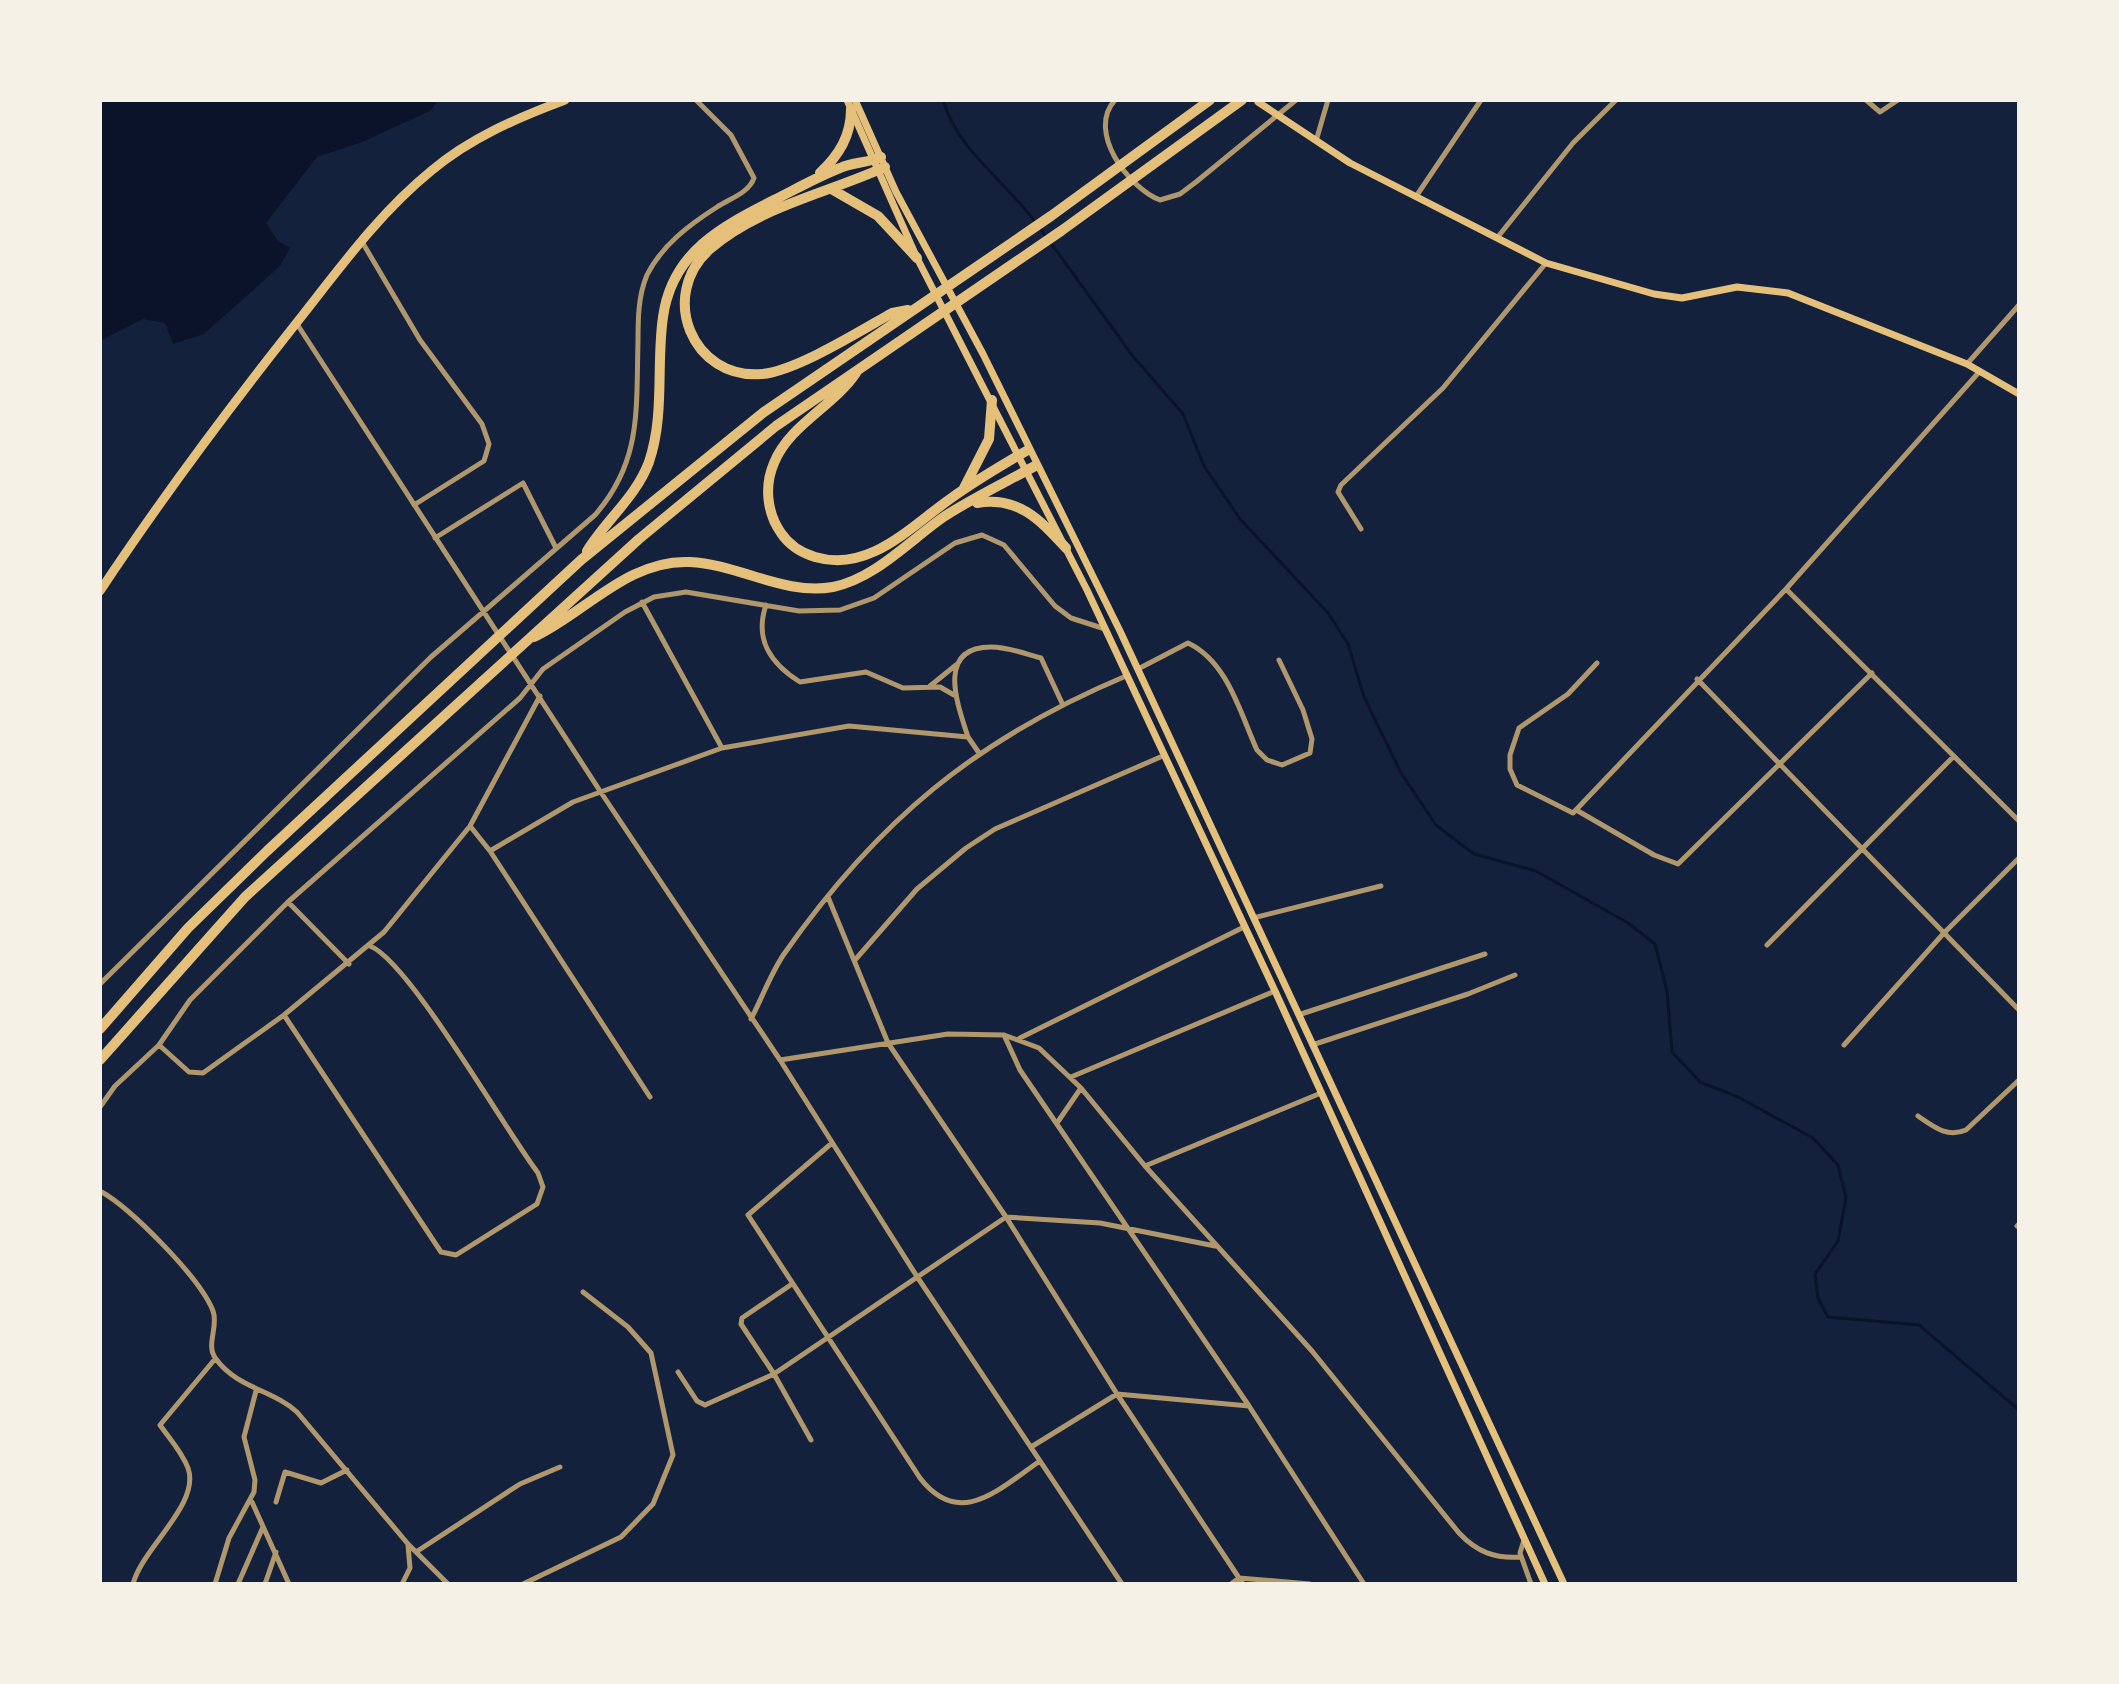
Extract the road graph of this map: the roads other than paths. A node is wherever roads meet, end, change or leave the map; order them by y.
1 (565, 100) edge
2 (696, 100) edge
3 (1115, 100) edge
4 (1210, 100) edge
5 (1242, 100) edge
6 (1296, 100) edge
7 (1328, 100) edge
8 (1481, 100) edge
9 (1616, 100) edge
10 (1866, 100) edge
11 (1898, 100) edge
12 (1258, 102) edge
13 (851, 103) edge
14 (1277, 115) junction
15 (1316, 143) junction
16 (879, 164) junction
17 (813, 180) junction
18 (833, 190) junction
19 (1417, 195) junction
20 (1497, 238) junction
21 (361, 239) junction
22 (917, 258) junction
23 (1546, 263) junction
24 (2019, 305) edge
25 (915, 309) junction
26 (297, 323) junction
27 (1967, 364) junction
28 (859, 369) junction
29 (1980, 371) junction
30 (2019, 394) edge
31 (992, 400) junction
32 (1023, 453) junction
33 (1035, 466) junction
34 (1025, 471) junction
35 (963, 490) junction
36 (968, 504) junction
37 (414, 505) junction
38 (1361, 529) dead end
39 (435, 538) junction
40 (556, 548) junction
41 (1066, 548) junction
42 (581, 560) junction
43 (1786, 589) junction
44 (100, 591) edge
45 (642, 602) junction
46 (766, 605) junction
47 (483, 611) junction
48 (1106, 629) junction
49 (525, 641) junction
50 (1279, 660) dead end
51 (1597, 663) dead end
52 (958, 664) junction
53 (1138, 669) junction
54 (1872, 673) junction
55 (1126, 676) junction
56 (1697, 679) junction
57 (531, 683) junction
58 (930, 687) junction
59 (954, 695) junction
60 (540, 696) junction
61 (1062, 703) junction
62 (968, 737) junction
63 (722, 748) junction
64 (979, 753) junction
65 (1165, 755) junction
66 (1954, 756) junction
67 (1777, 764) junction
68 (600, 791) junction
69 (1578, 811) junction
70 (2019, 821) edge
71 (470, 826) junction
72 (1861, 850) junction
73 (490, 851) junction
74 (2019, 858) edge
75 (1381, 886) dead end
76 (828, 897) junction
77 (288, 902) junction
78 (1252, 919) junction
79 (1244, 927) junction
80 (1943, 934) junction
81 (1767, 945) dead end
82 (370, 946) junction
83 (1485, 954) dead end
84 (855, 960) junction
85 (349, 964) junction
86 (1515, 975) dead end
87 (100, 984) edge
88 (1275, 991) junction
89 (2019, 1010) edge
90 (284, 1015) junction
91 (1297, 1016) junction
92 (751, 1020) junction
93 (100, 1029) edge
94 (1004, 1035) junction
95 (1020, 1038) junction
96 (888, 1043) junction
97 (159, 1045) junction
98 (1844, 1045) dead end
99 (1311, 1046) junction
100 (100, 1060) edge
101 (780, 1060) junction
102 (1071, 1077) junction
103 (2019, 1080) edge
104 (1081, 1088) junction
105 (1321, 1093) junction
106 (650, 1097) dead end
107 (100, 1107) edge
108 (1918, 1116) dead end
109 (1057, 1123) junction
110 (832, 1143) junction
111 (1145, 1166) junction
112 (100, 1191) edge
113 (1006, 1217) junction
114 (1125, 1226) junction
115 (1216, 1247) junction
116 (916, 1275) junction
117 (792, 1284) junction
118 (583, 1292) dead end
119 (827, 1336) junction
120 (215, 1359) junction
121 (678, 1372) dead end
122 (774, 1374) junction
123 (256, 1391) junction
124 (1117, 1394) junction
125 (1249, 1406) junction
126 (811, 1440) dead end
127 (1031, 1447) junction
128 (1040, 1461) junction
129 (560, 1467) dead end
130 (347, 1470) junction
131 (252, 1502) junction
132 (276, 1502) dead end
133 (264, 1526) junction
134 (1525, 1539) junction
135 (408, 1544) junction
136 (276, 1552) junction
137 (416, 1552) junction
138 (1521, 1557) junction
139 (1241, 1581) edge
140 (133, 1584) edge
141 (215, 1584) edge
142 (238, 1584) edge
143 (265, 1584) edge
144 (289, 1584) edge
145 (402, 1584) edge
146 (448, 1584) edge
147 (523, 1584) edge
148 (1122, 1584) edge
149 (1231, 1584) edge
150 (1310, 1584) edge
151 (1364, 1584) edge
152 (1531, 1584) edge
153 (1545, 1584) edge
154 (1564, 1584) edge

1 - 21 highway
2 - 40 street
3 - 14 street
4 - 25 highway
5 - 28 highway
6 - 14 street
7 - 15 street
8 - 19 street
9 - 20 street
10 - 11 street
12 - 14 main road
13 - 16 main road
13 - 17 highway
14 - 15 main road
15 - 19 main road
16 - 17 highway
16 - 18 highway
16 - 22 main road
16 - 32 main road
17 - 42 highway
18 - 22 highway
18 - 25 highway
19 - 20 main road
20 - 23 main road
21 - 26 highway
21 - 37 street
22 - 31 main road
23 - 27 main road
23 - 38 street
24 - 27 street
25 - 42 highway
26 - 37 street
26 - 44 highway
27 - 29 main road
28 - 35 highway
28 - 49 highway
29 - 30 main road
29 - 43 street
31 - 32 main road
31 - 35 highway
32 - 33 main road
32 - 34 main road
32 - 35 highway
33 - 34 highway
33 - 53 main road
34 - 36 highway
34 - 41 main road
36 - 41 highway
36 - 49 highway
37 - 39 street
39 - 40 street
39 - 47 street
40 - 47 street
41 - 48 main road
42 - 93 highway
43 - 54 street
43 - 56 street
45 - 46 street
45 - 57 street
45 - 63 street
46 - 48 street
46 - 58 street
47 - 57 street
47 - 87 street
48 - 55 main road
49 - 100 highway
50 - 53 street
51 - 69 street
52 - 58 street
52 - 59 street
52 - 61 street
53 - 78 main road
54 - 66 street
54 - 67 street
55 - 61 street
55 - 65 main road
56 - 67 street
56 - 69 street
57 - 60 street
57 - 77 street
58 - 59 street
59 - 62 street
60 - 68 street
60 - 71 street
61 - 64 street
62 - 63 street
62 - 64 street
63 - 68 street
64 - 76 street
65 - 79 main road
65 - 84 street
66 - 70 street
66 - 72 street
67 - 69 street
67 - 72 street
68 - 73 street
68 - 92 street
71 - 73 street
71 - 82 street
72 - 80 street
72 - 81 street
73 - 106 street
74 - 80 street
75 - 78 street
76 - 84 street
76 - 92 street
77 - 85 street
77 - 97 street
78 - 91 main road
79 - 88 main road
79 - 95 street
80 - 89 street
80 - 98 street
82 - 85 street
82 - 90 street
83 - 91 street
84 - 96 street
85 - 90 street
86 - 99 street
88 - 102 street
88 - 105 main road
90 - 97 street
91 - 99 main road
92 - 101 street
94 - 95 street
94 - 96 street
94 - 109 street
95 - 102 street
96 - 101 street
96 - 113 street
97 - 107 street
99 - 154 main road
101 - 110 street
102 - 104 street
103 - 108 street
104 - 109 street
104 - 111 street
105 - 111 street
105 - 134 main road
109 - 114 street
110 - 116 street
110 - 117 street
111 - 115 street
112 - 120 street
113 - 114 street
113 - 116 street
113 - 124 street
114 - 115 street
114 - 125 street
115 - 138 street
116 - 119 street
116 - 127 street
117 - 119 street
117 - 122 street
118 - 147 street
119 - 122 street
119 - 128 street
120 - 123 street
120 - 140 street
121 - 122 street
122 - 126 street
123 - 130 street
123 - 131 street
124 - 125 street
124 - 127 street
124 - 139 street
125 - 151 street
127 - 128 street
128 - 148 street
129 - 137 street
130 - 132 street
130 - 135 street
131 - 133 street
131 - 141 street
133 - 136 street
133 - 142 street
134 - 138 street
134 - 153 main road
135 - 137 street
135 - 145 street
136 - 143 street
136 - 144 street
137 - 146 street
138 - 152 street
139 - 149 street
139 - 150 street

